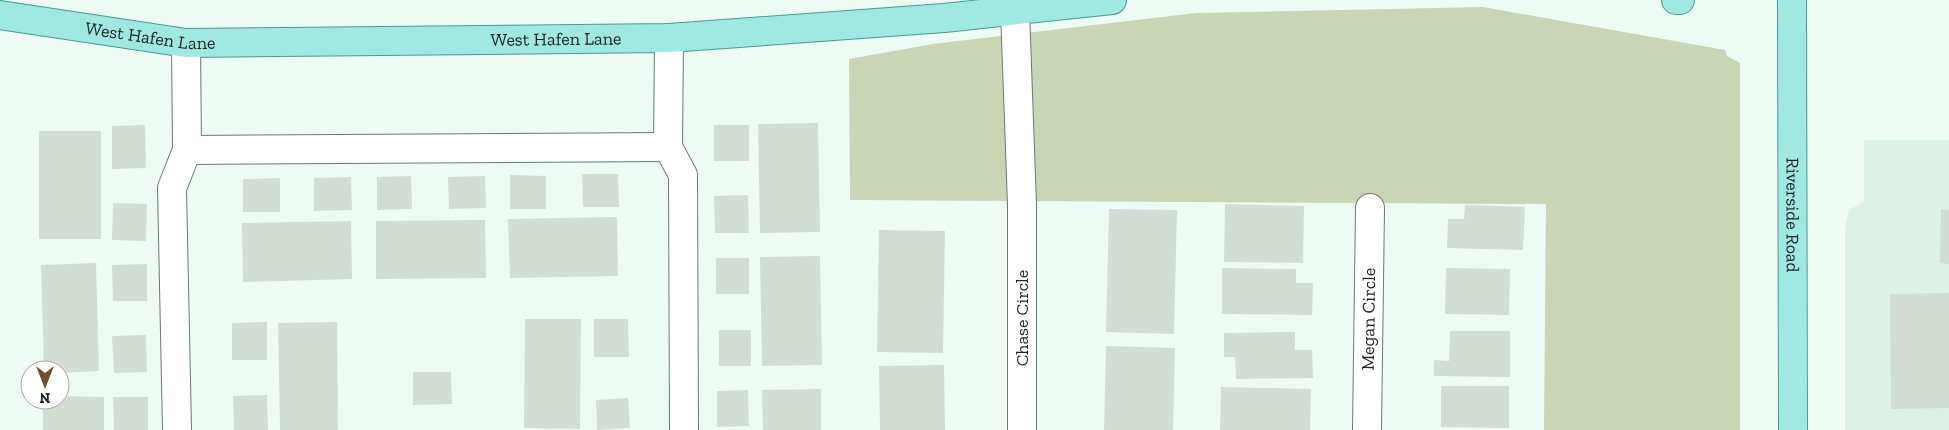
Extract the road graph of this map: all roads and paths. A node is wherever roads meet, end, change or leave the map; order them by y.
1 (1112, 0) edge
2 (1676, 0) edge
3 (1680, 0) edge
4 (1792, 0) edge
5 (943, 9) edge
6 (1015, 10) junction
7 (4, 15) edge
8 (669, 38) junction
9 (186, 43) junction
10 (668, 147) junction
11 (187, 150) junction
12 (1370, 208) dead end
13 (178, 430) edge
14 (684, 430) edge
15 (1022, 430) edge
16 (1367, 430) edge
17 (1793, 430) edge

1 - 6 main road, West Hafen Lane
2 - 3 main road
4 - 17 main road, Riverside Road
5 - 6 main road, West Hafen Lane
5 - 8 main road, West Hafen Lane
6 - 15 street, Chase Circle
7 - 9 main road, West Hafen Lane
8 - 9 main road, West Hafen Lane
8 - 10 street
9 - 11 street
10 - 11 street
10 - 14 street
11 - 13 street
12 - 16 street, Megan Circle

